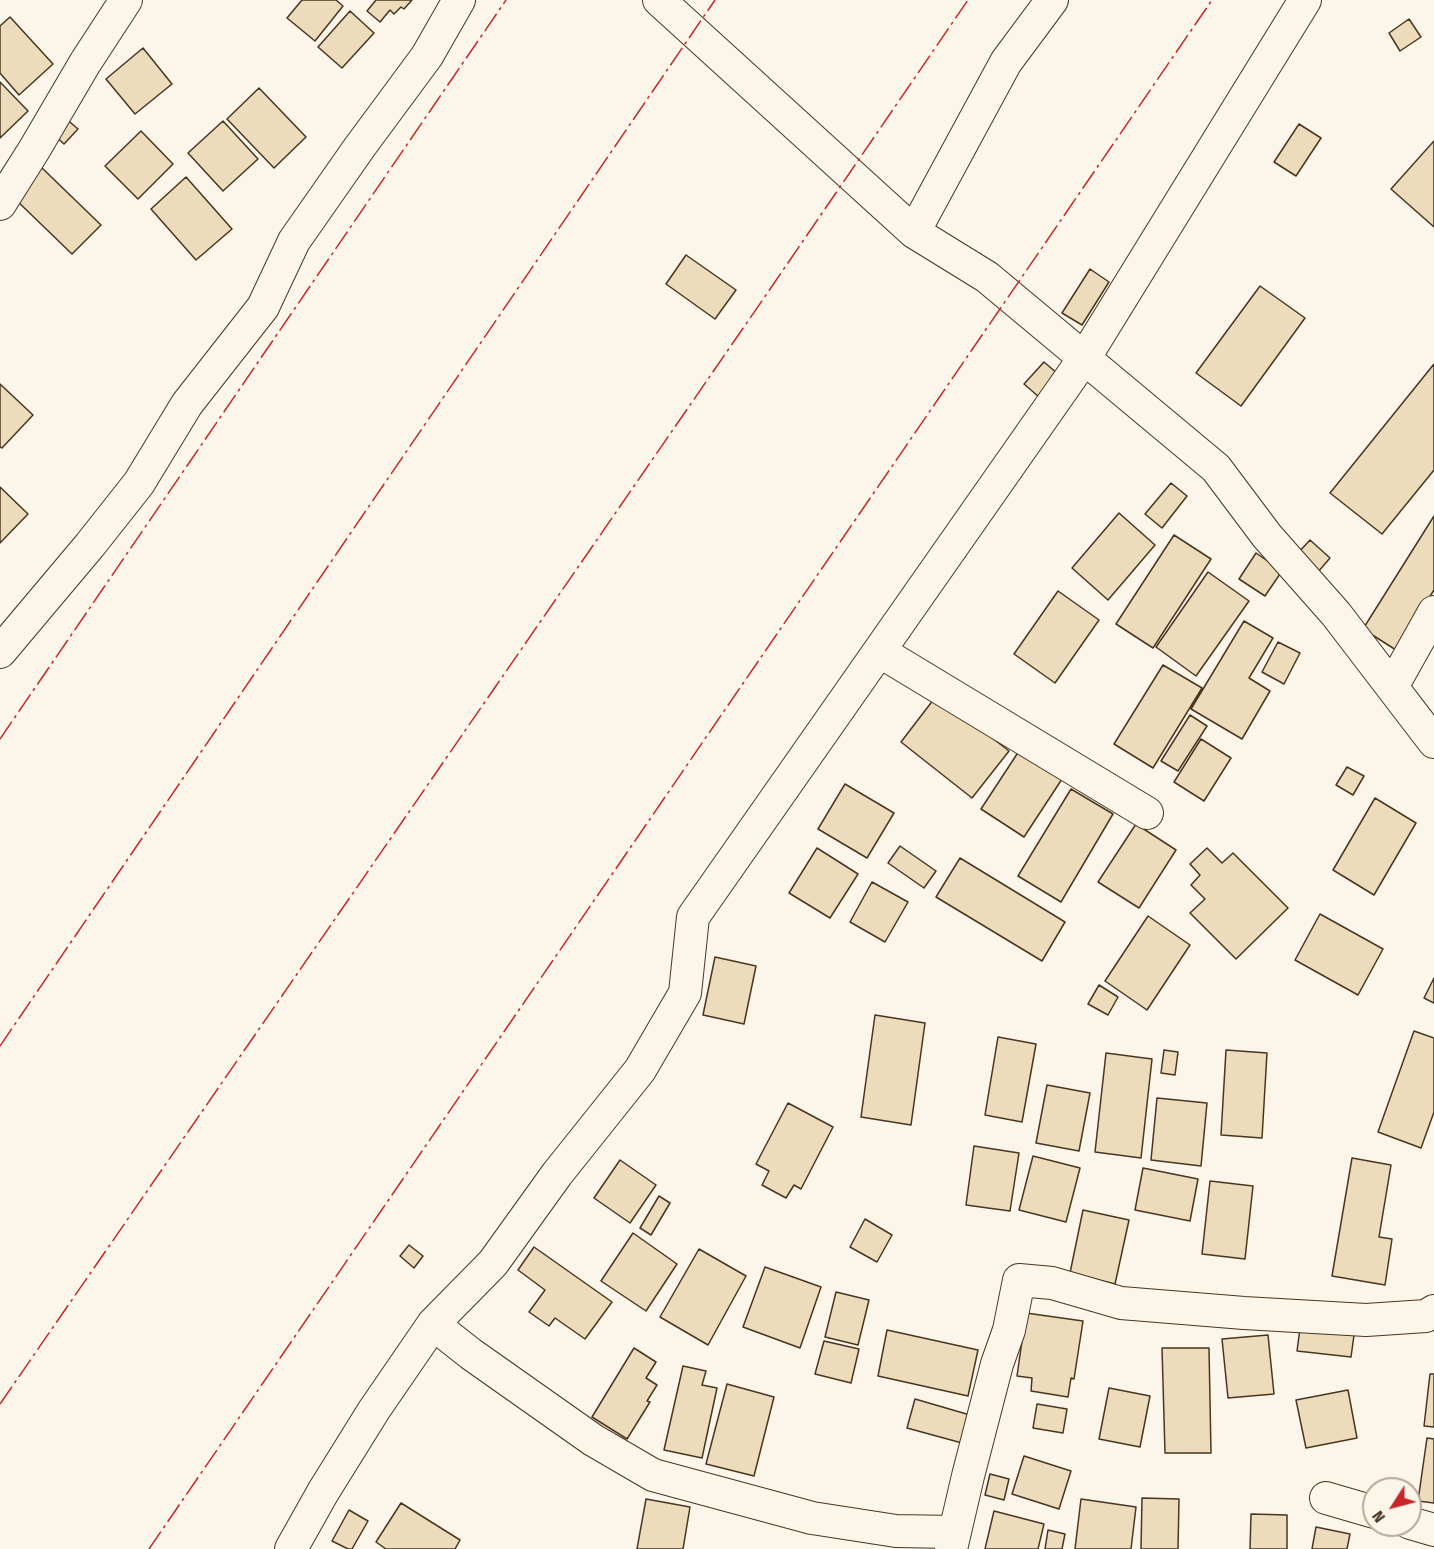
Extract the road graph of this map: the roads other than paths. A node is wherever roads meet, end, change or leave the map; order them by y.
1 (126, 0) edge
2 (459, 0) edge
3 (659, 0) edge
4 (1052, 0) edge
5 (1305, 0) edge
6 (3, 190) edge
7 (914, 232) junction
8 (1085, 357) junction
9 (1434, 612) edge
10 (879, 651) junction
11 (0, 652) edge
12 (1392, 687) junction
13 (1434, 742) edge
14 (1147, 813) dead end
15 (1434, 1311) edge
16 (433, 1324) junction
17 (1326, 1498) dead end
18 (1362, 1508) edge
19 (953, 1540) edge
20 (291, 1549) edge

1 - 6 street
2 - 11 street
3 - 7 street
4 - 7 street
5 - 8 street
7 - 8 street
8 - 10 street
8 - 12 street
9 - 12 street
10 - 14 street
10 - 16 street
12 - 13 street
15 - 19 street
16 - 19 street
16 - 20 street
17 - 18 street

